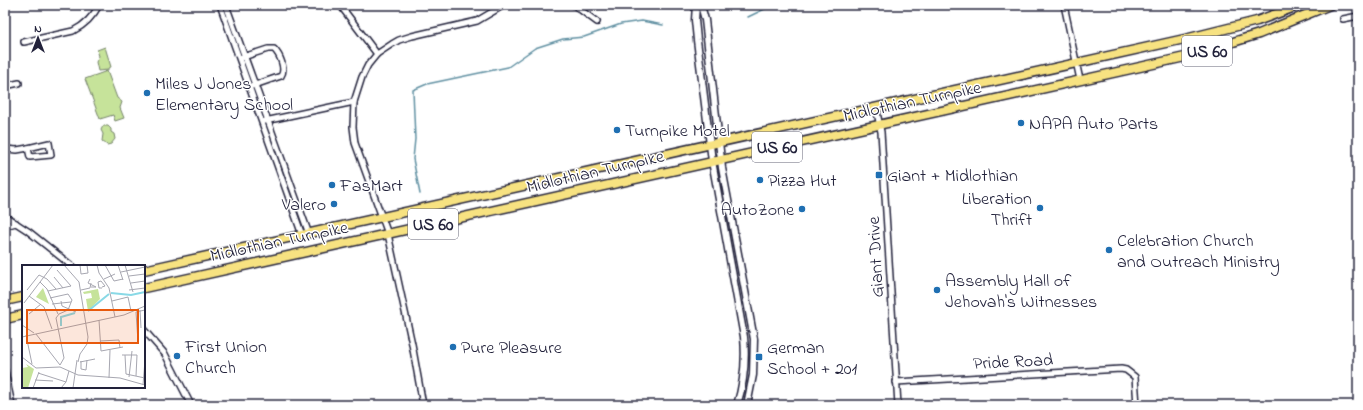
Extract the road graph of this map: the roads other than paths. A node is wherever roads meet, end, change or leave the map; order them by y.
1 (99, 5) edge
2 (220, 5) edge
3 (226, 5) edge
4 (340, 5) edge
5 (504, 5) edge
6 (574, 5) edge
7 (696, 5) edge
8 (701, 5) edge
9 (1064, 5) edge
10 (1300, 5) edge
11 (1330, 5) edge
12 (1280, 9) edge
13 (1358, 16) edge
14 (1343, 20) dead end
15 (597, 22) dead end
16 (24, 42) dead end
17 (377, 54) junction
18 (245, 57) junction
19 (239, 58) junction
20 (1077, 63) junction
21 (1080, 80) junction
22 (19, 83) dead end
23 (256, 85) junction
24 (5, 86) edge
25 (249, 87) junction
26 (354, 102) junction
27 (876, 107) junction
28 (268, 121) junction
29 (262, 122) junction
30 (880, 124) junction
31 (719, 142) junction
32 (709, 144) junction
33 (28, 148) junction
34 (5, 149) edge
35 (721, 159) junction
36 (712, 161) junction
37 (5, 216) edge
38 (383, 217) junction
39 (16, 223) junction
40 (5, 226) edge
41 (306, 234) junction
42 (388, 234) junction
43 (60, 257) junction
44 (65, 265) edge
45 (71, 265) edge
46 (145, 270) edge
47 (145, 288) edge
48 (22, 297) edge
49 (5, 301) edge
50 (748, 309) junction
51 (740, 311) junction
52 (22, 315) edge
53 (5, 319) edge
54 (145, 331) edge
55 (5, 371) edge
56 (896, 382) junction
57 (12, 405) edge
58 (190, 405) edge
59 (423, 405) edge
60 (737, 405) edge
61 (746, 405) edge
62 (898, 405) edge
63 (1137, 405) edge

1 - 16 street
2 - 19 street
3 - 18 street
4 - 17 street
5 - 17 street
6 - 15 street
7 - 32 street
8 - 31 street
9 - 20 street
10 - 12 main road, Midlothian Turnpike / US 60
11 - 21 main road, Midlothian Turnpike / US 60
12 - 20 main road, Midlothian Turnpike / US 60
13 - 14 street
17 - 26 street
18 - 19 street
18 - 23 street
18 - 23 street
19 - 25 street
20 - 21 street
20 - 27 main road, Midlothian Turnpike / US 60
21 - 30 main road, Midlothian Turnpike / US 60
22 - 24 street
23 - 25 street
23 - 28 street
25 - 29 street
26 - 28 street
26 - 38 street
27 - 30 street, Giant Drive
27 - 31 main road, Midlothian Turnpike / US 60
28 - 29 street
28 - 41 street
29 - 41 street
30 - 35 main road, Midlothian Turnpike / US 60
30 - 56 street, Giant Drive
31 - 32 main road, Midlothian Turnpike / US 60
31 - 35 street
32 - 36 street
32 - 38 main road, Midlothian Turnpike / US 60
33 - 33 street
33 - 34 street
35 - 36 main road, Midlothian Turnpike / US 60
35 - 50 street
36 - 42 main road, Midlothian Turnpike / US 60
36 - 51 street
37 - 39 street
38 - 41 main road, Midlothian Turnpike / US 60
38 - 42 street
39 - 40 street
39 - 43 street
41 - 46 main road, Midlothian Turnpike / US 60
42 - 47 main road, Midlothian Turnpike / US 60
42 - 59 street
43 - 44 street
43 - 45 street
48 - 49 main road
50 - 51 street
50 - 61 street
51 - 60 street
52 - 53 main road
54 - 58 street
55 - 57 street
56 - 62 street, Giant Drive
56 - 63 street, Pride Road

